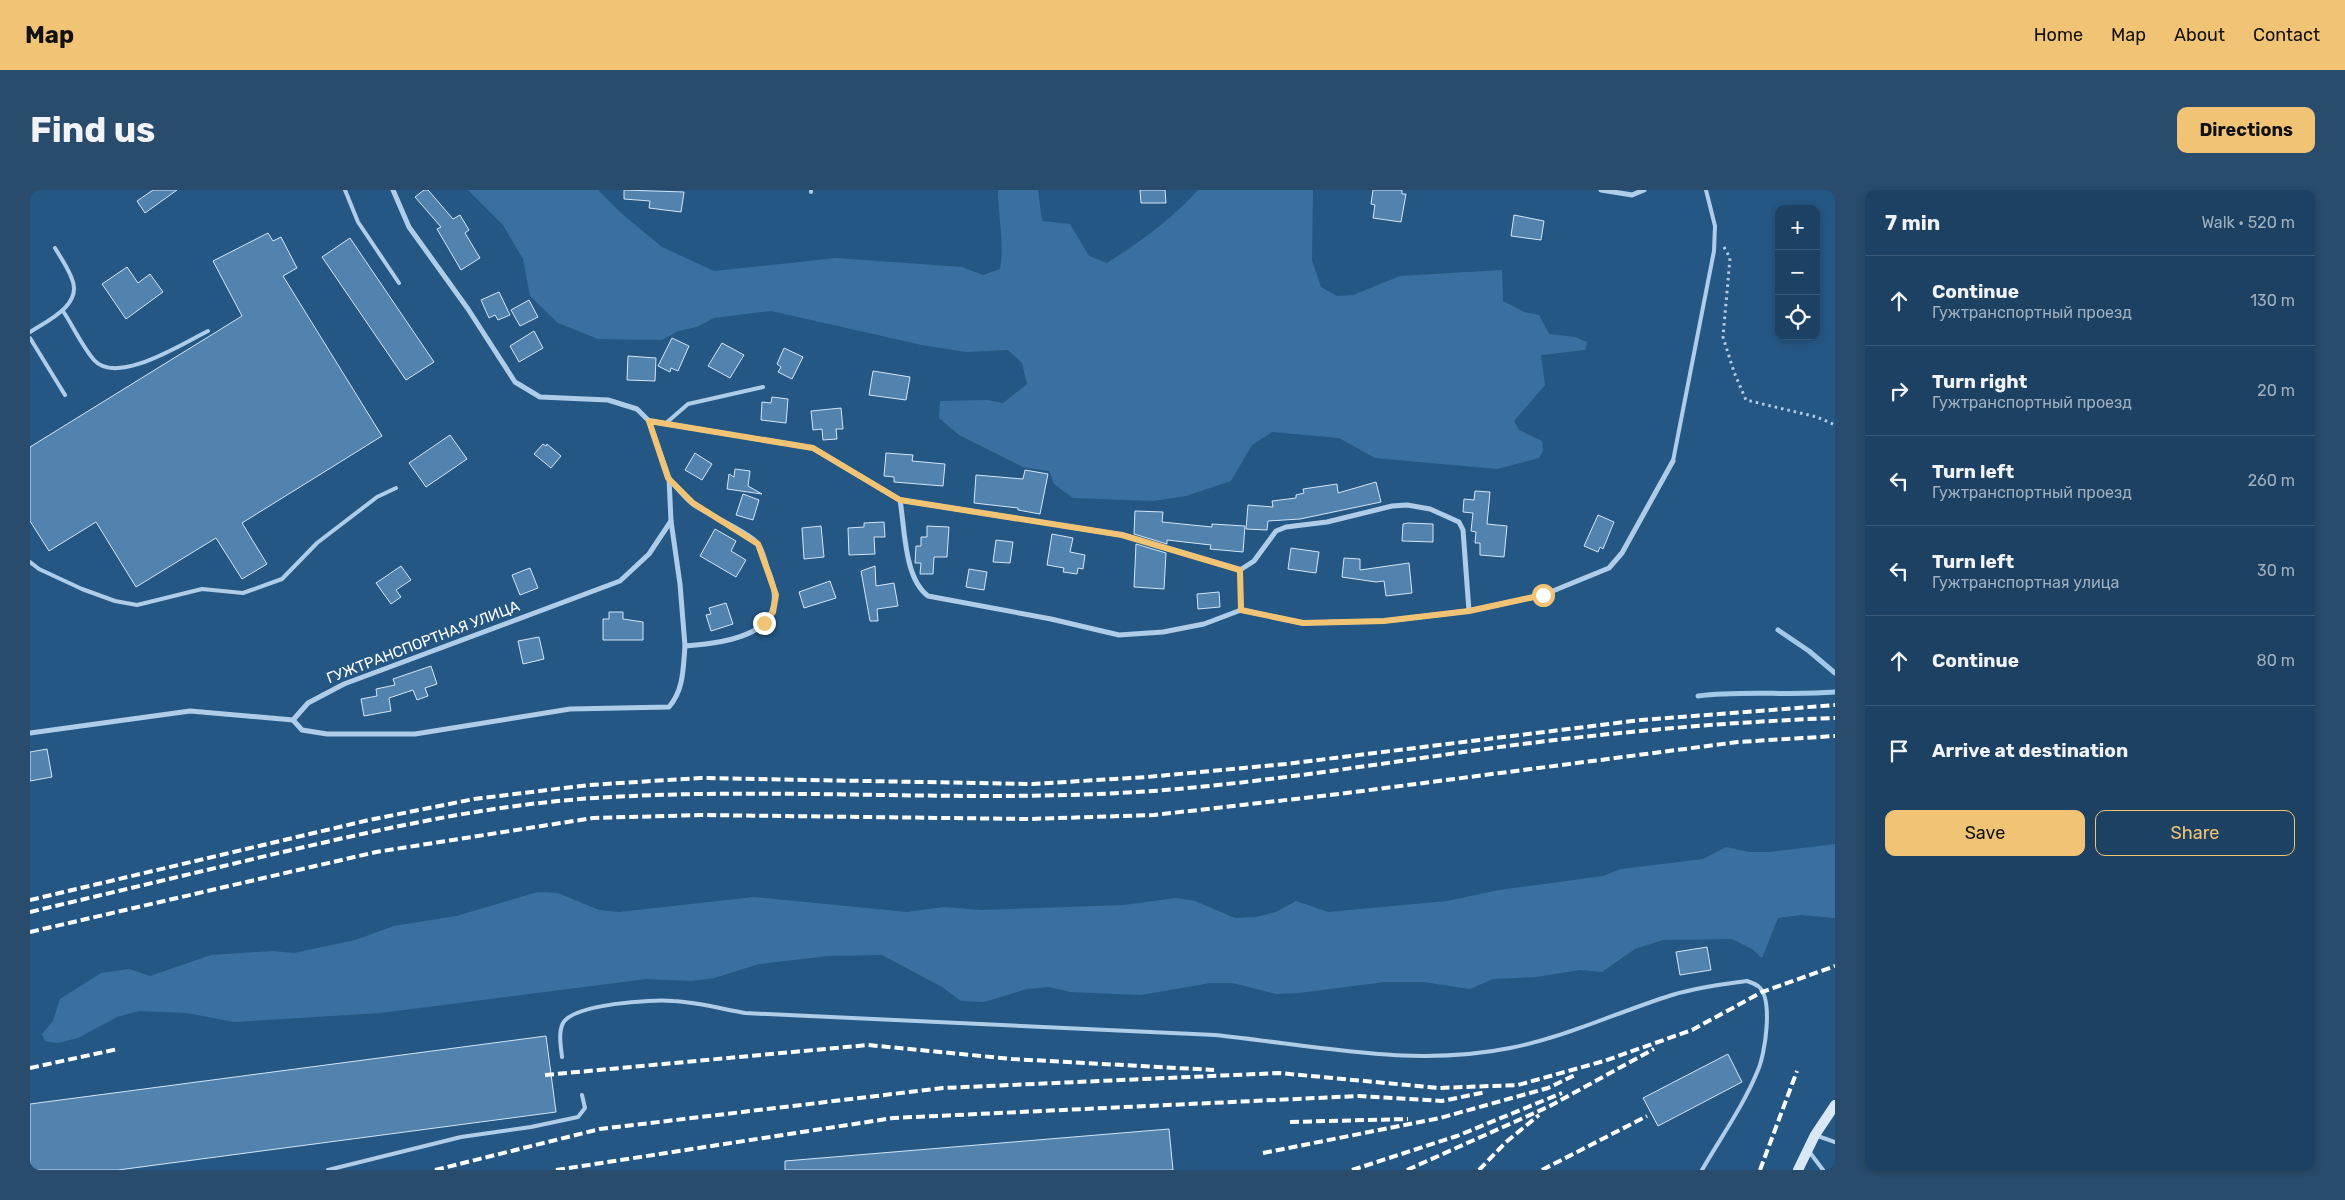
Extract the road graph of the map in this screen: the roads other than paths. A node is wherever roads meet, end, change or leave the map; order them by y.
1 (345, 190) edge
2 (393, 190) edge
3 (1601, 190) edge
4 (1644, 190) edge
5 (1706, 190) edge
6 (55, 248) dead end
7 (399, 283) dead end
8 (63, 311) junction
9 (208, 331) dead end
10 (30, 332) edge
11 (30, 338) edge
12 (764, 387) dead end
13 (65, 395) dead end
14 (649, 421) junction
15 (665, 424) junction
16 (1673, 461) joint
17 (668, 478) junction
18 (396, 488) dead end
19 (900, 500) junction
20 (671, 521) junction
21 (30, 562) edge
22 (1240, 570) junction
23 (1241, 610) junction
24 (1469, 611) junction
25 (685, 646) junction
26 (293, 720) junction
27 (30, 733) edge
28 (562, 1057) dead end
29 (582, 1095) dead end
30 (1835, 1105) edge
31 (1815, 1136) junction
32 (1835, 1142) edge
33 (1807, 1150) junction
34 (328, 1170) edge
35 (1702, 1170) edge
36 (1798, 1170) edge
37 (1824, 1170) edge

1 - 7 lane
2 - 14 street
3 - 4 street
5 - 16 lane
6 - 8 lane
8 - 9 lane
8 - 10 lane
11 - 13 lane
12 - 15 lane
14 - 15 street
14 - 17 street
15 - 19 street
16 - 24 street
17 - 20 street
17 - 25 street
18 - 21 lane
19 - 22 street
19 - 23 street
20 - 25 street
20 - 26 street, ГУЖТРАНСПОРТНАЯ УЛИЦА
22 - 23 street
22 - 24 street
23 - 24 street
25 - 26 street
26 - 27 street
28 - 35 lane
29 - 34 lane
30 - 31 main road
31 - 32 lane
31 - 33 main road
33 - 36 main road
33 - 37 lane

